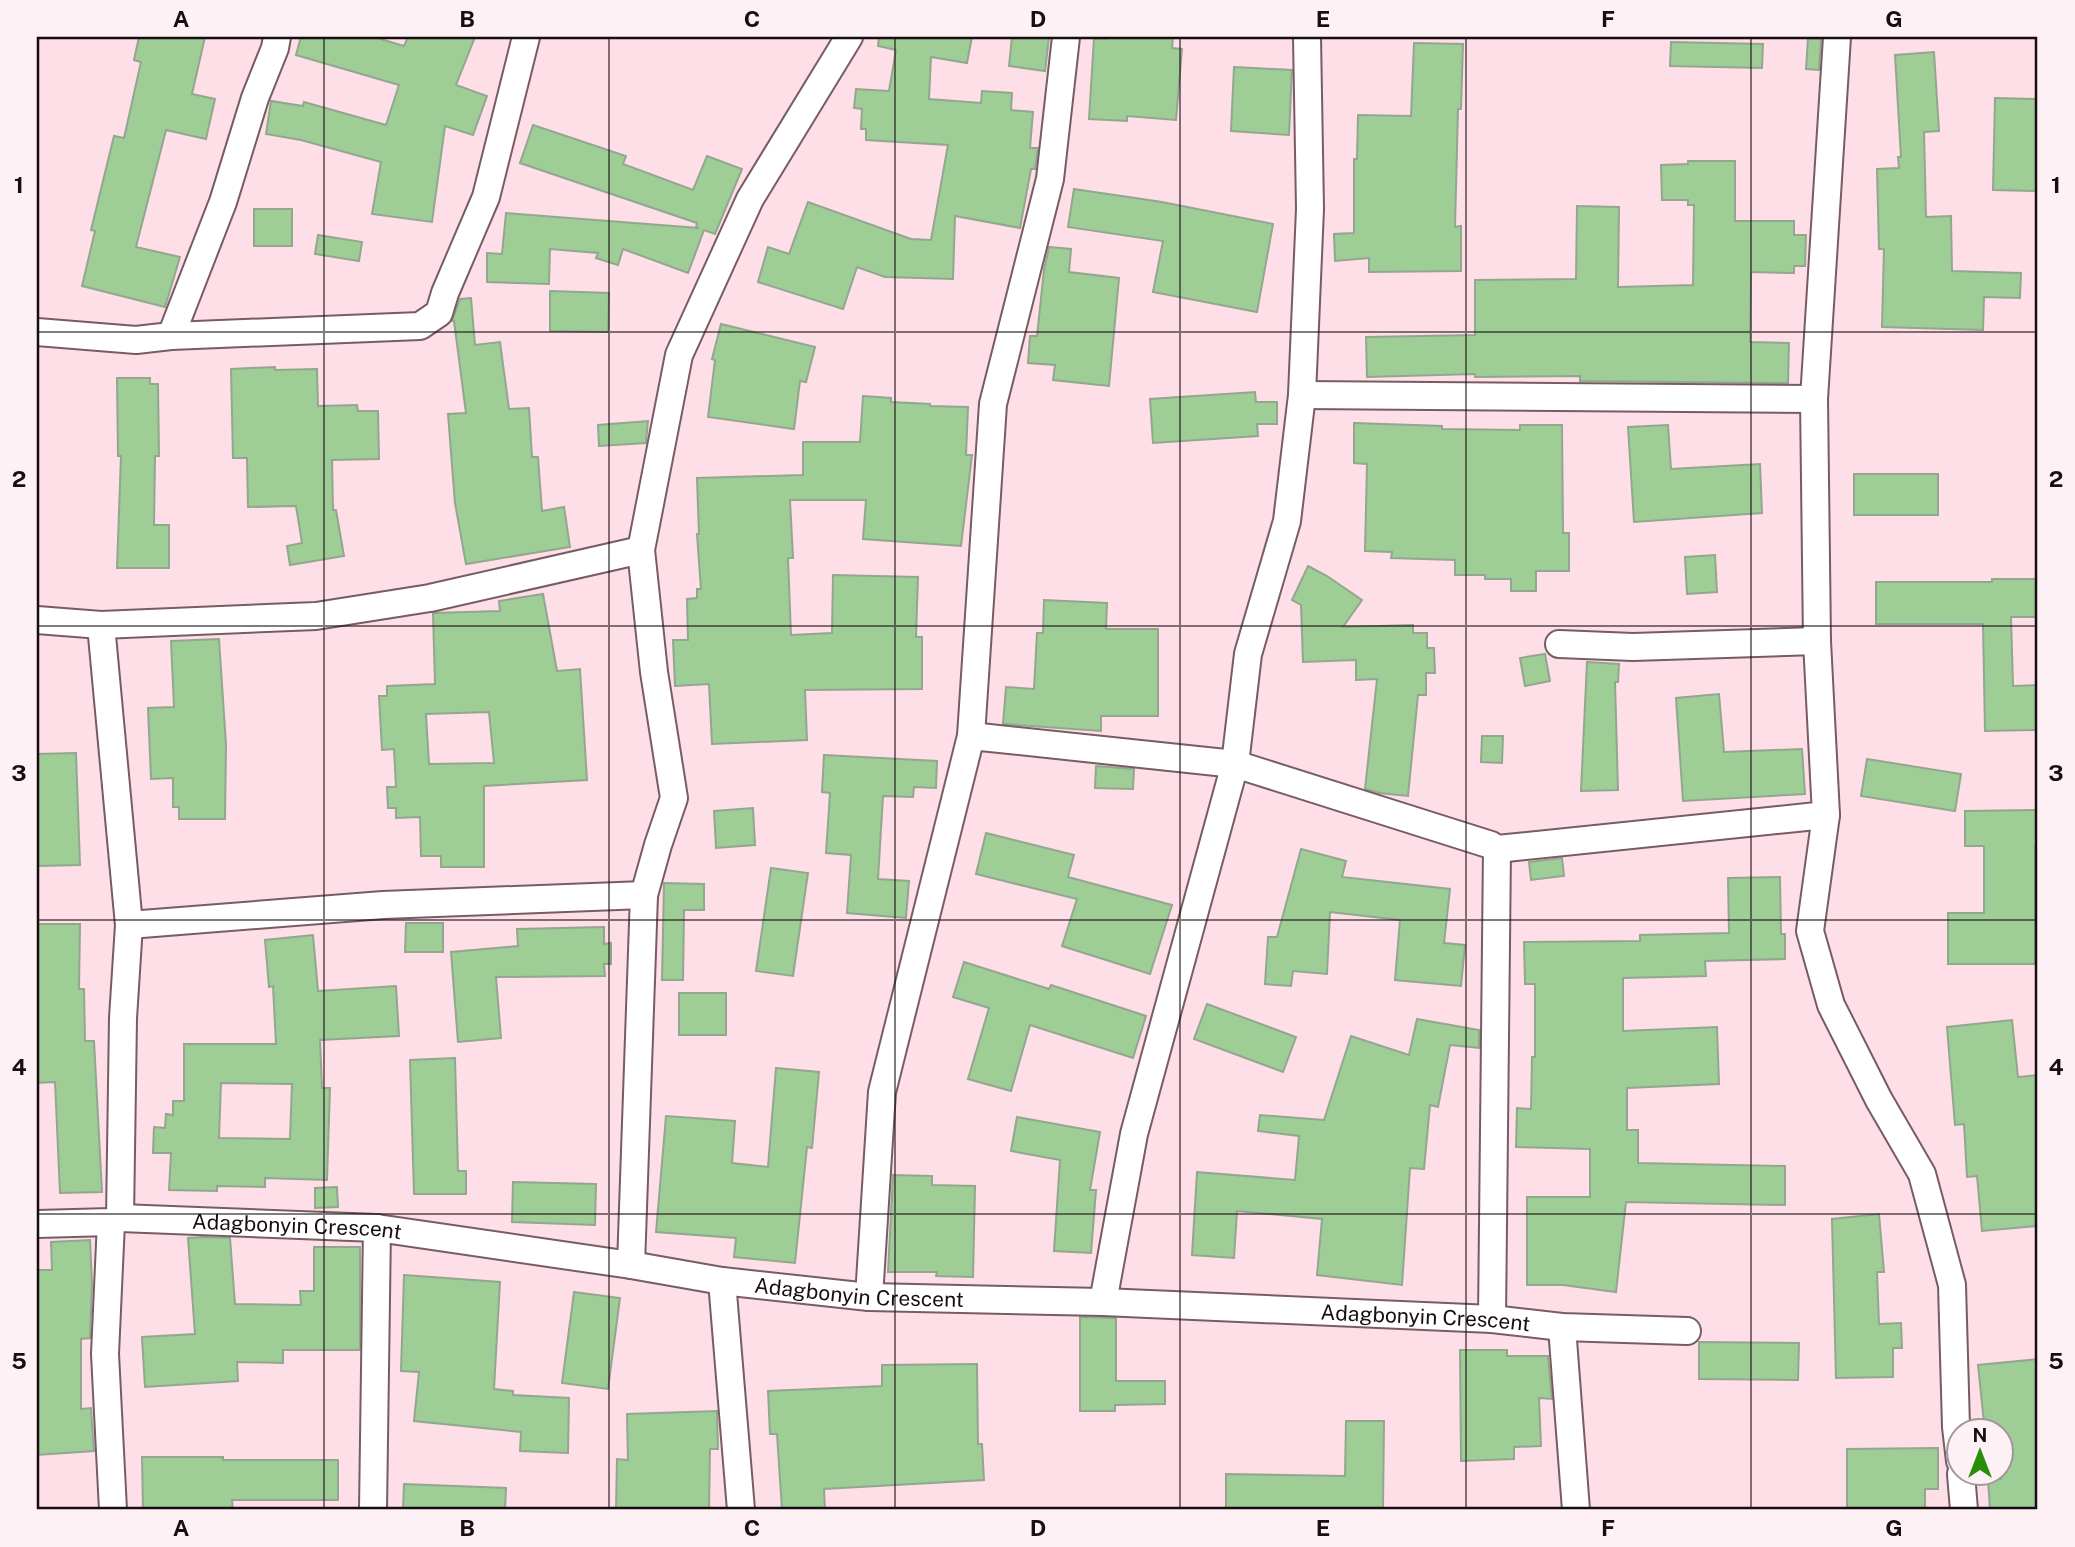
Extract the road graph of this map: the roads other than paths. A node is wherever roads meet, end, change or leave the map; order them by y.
1 (277, 37) edge
2 (526, 37) edge
3 (849, 37) edge
4 (1066, 37) edge
5 (1307, 37) edge
6 (1837, 37) edge
7 (37, 332) edge
8 (171, 336) junction
9 (1302, 395) junction
10 (1814, 399) junction
11 (641, 550) junction
12 (37, 621) edge
13 (101, 625) junction
14 (1817, 641) junction
15 (1559, 644) dead end
16 (971, 736) junction
17 (1235, 764) junction
18 (1826, 815) junction
19 (1497, 849) junction
20 (644, 895) junction
21 (129, 925) junction
22 (116, 1220) junction
23 (37, 1224) edge
24 (377, 1228) junction
25 (631, 1265) junction
26 (722, 1282) junction
27 (869, 1297) junction
28 (1102, 1302) junction
29 (1492, 1318) junction
30 (1562, 1327) junction
31 (1687, 1331) dead end
32 (1956, 1418) edge
33 (1962, 1488) edge
34 (113, 1510) edge
35 (373, 1510) edge
36 (741, 1510) edge
37 (1576, 1510) edge
38 (1964, 1510) edge

1 - 8 street
2 - 8 street
3 - 11 street
4 - 16 street
5 - 9 street
6 - 10 street
7 - 8 street
9 - 10 street
9 - 17 street
10 - 14 street
11 - 13 street
11 - 20 street
12 - 13 street
13 - 21 street
14 - 15 street
14 - 18 street
16 - 17 street
16 - 27 street
17 - 19 street
17 - 28 street
18 - 19 street
18 - 32 street
19 - 29 street
20 - 21 street
20 - 25 street
21 - 22 street
22 - 23 street, Adagbonyin Crescent
22 - 24 street, Adagbonyin Crescent
22 - 34 street
24 - 25 street, Adagbonyin Crescent
24 - 35 street
25 - 26 street, Adagbonyin Crescent
26 - 27 street, Adagbonyin Crescent
26 - 36 street
27 - 28 street, Adagbonyin Crescent
28 - 29 street, Adagbonyin Crescent
29 - 30 street, Adagbonyin Crescent
30 - 31 street, Adagbonyin Crescent
30 - 37 street
33 - 38 street

